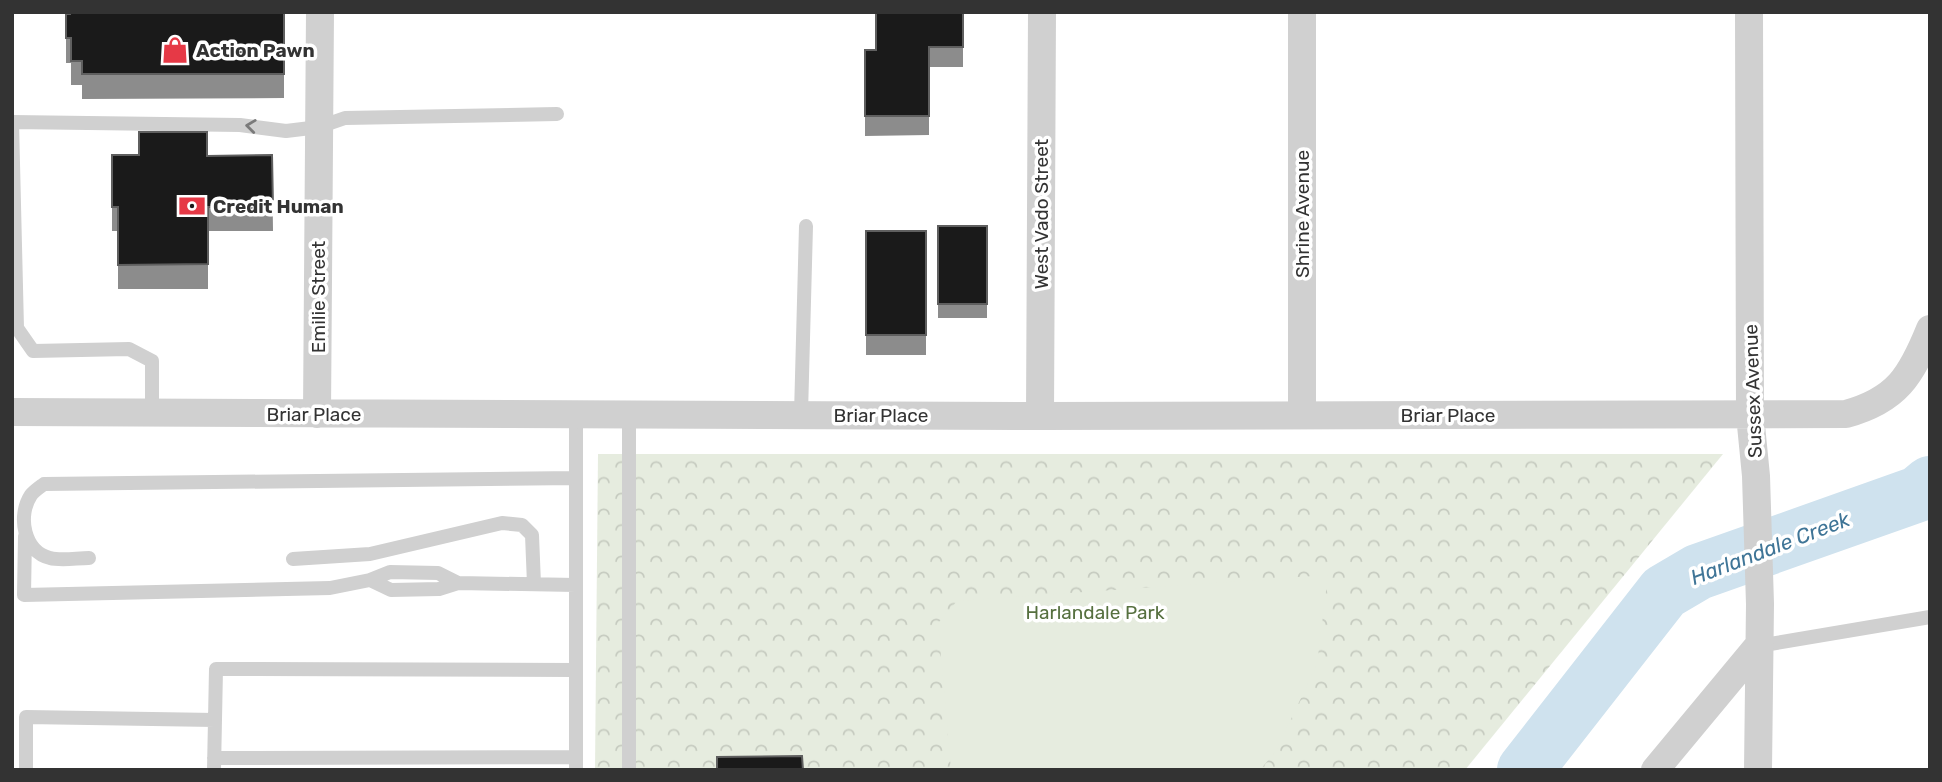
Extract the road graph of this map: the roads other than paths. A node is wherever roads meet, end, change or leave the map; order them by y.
1 (320, 12) edge
2 (1042, 12) edge
3 (1302, 12) edge
4 (1749, 12) edge
5 (557, 114) dead end
6 (12, 122) edge
7 (319, 127) junction
8 (806, 226) dead end
9 (1930, 329) edge
10 (12, 412) edge
11 (629, 413) junction
12 (152, 414) junction
13 (317, 414) junction
14 (576, 414) junction
15 (801, 414) junction
16 (1302, 415) junction
17 (1751, 415) junction
18 (1040, 416) junction
19 (576, 478) junction
20 (25, 531) junction
21 (89, 558) dead end
22 (293, 559) dead end
23 (534, 584) junction
24 (576, 585) junction
25 (1930, 617) edge
26 (1758, 646) junction
27 (576, 670) junction
28 (215, 720) junction
29 (576, 763) edge
30 (214, 764) edge
31 (26, 770) edge
32 (629, 770) edge
33 (1655, 770) edge
34 (1758, 770) edge

1 - 7 street, Emilie Street
2 - 18 street, West Vado Street
3 - 16 street, Shrine Avenue
4 - 17 street, Sussex Avenue
5 - 7 lane
7 -> 6 lane
6 - 12 lane
7 - 13 street, Emilie Street
8 - 15 lane
9 - 17 street, Briar Place
10 - 12 street, Briar Place
11 - 14 street, Briar Place
11 - 15 street, Briar Place
11 - 32 lane
12 - 13 street, Briar Place
13 - 14 street, Briar Place
14 - 19 lane
15 - 18 street, Briar Place
16 - 17 street, Briar Place
16 - 18 street, Briar Place
17 - 26 street, Sussex Avenue
19 - 20 lane
19 - 24 lane
20 - 21 lane
20 - 23 lane
22 - 23 lane
23 - 24 lane
24 - 27 lane
25 - 26 lane
26 - 33 street
26 - 34 street, Sussex Avenue
27 - 28 lane
27 - 29 lane
28 - 30 lane
28 - 31 lane
29 - 30 lane

